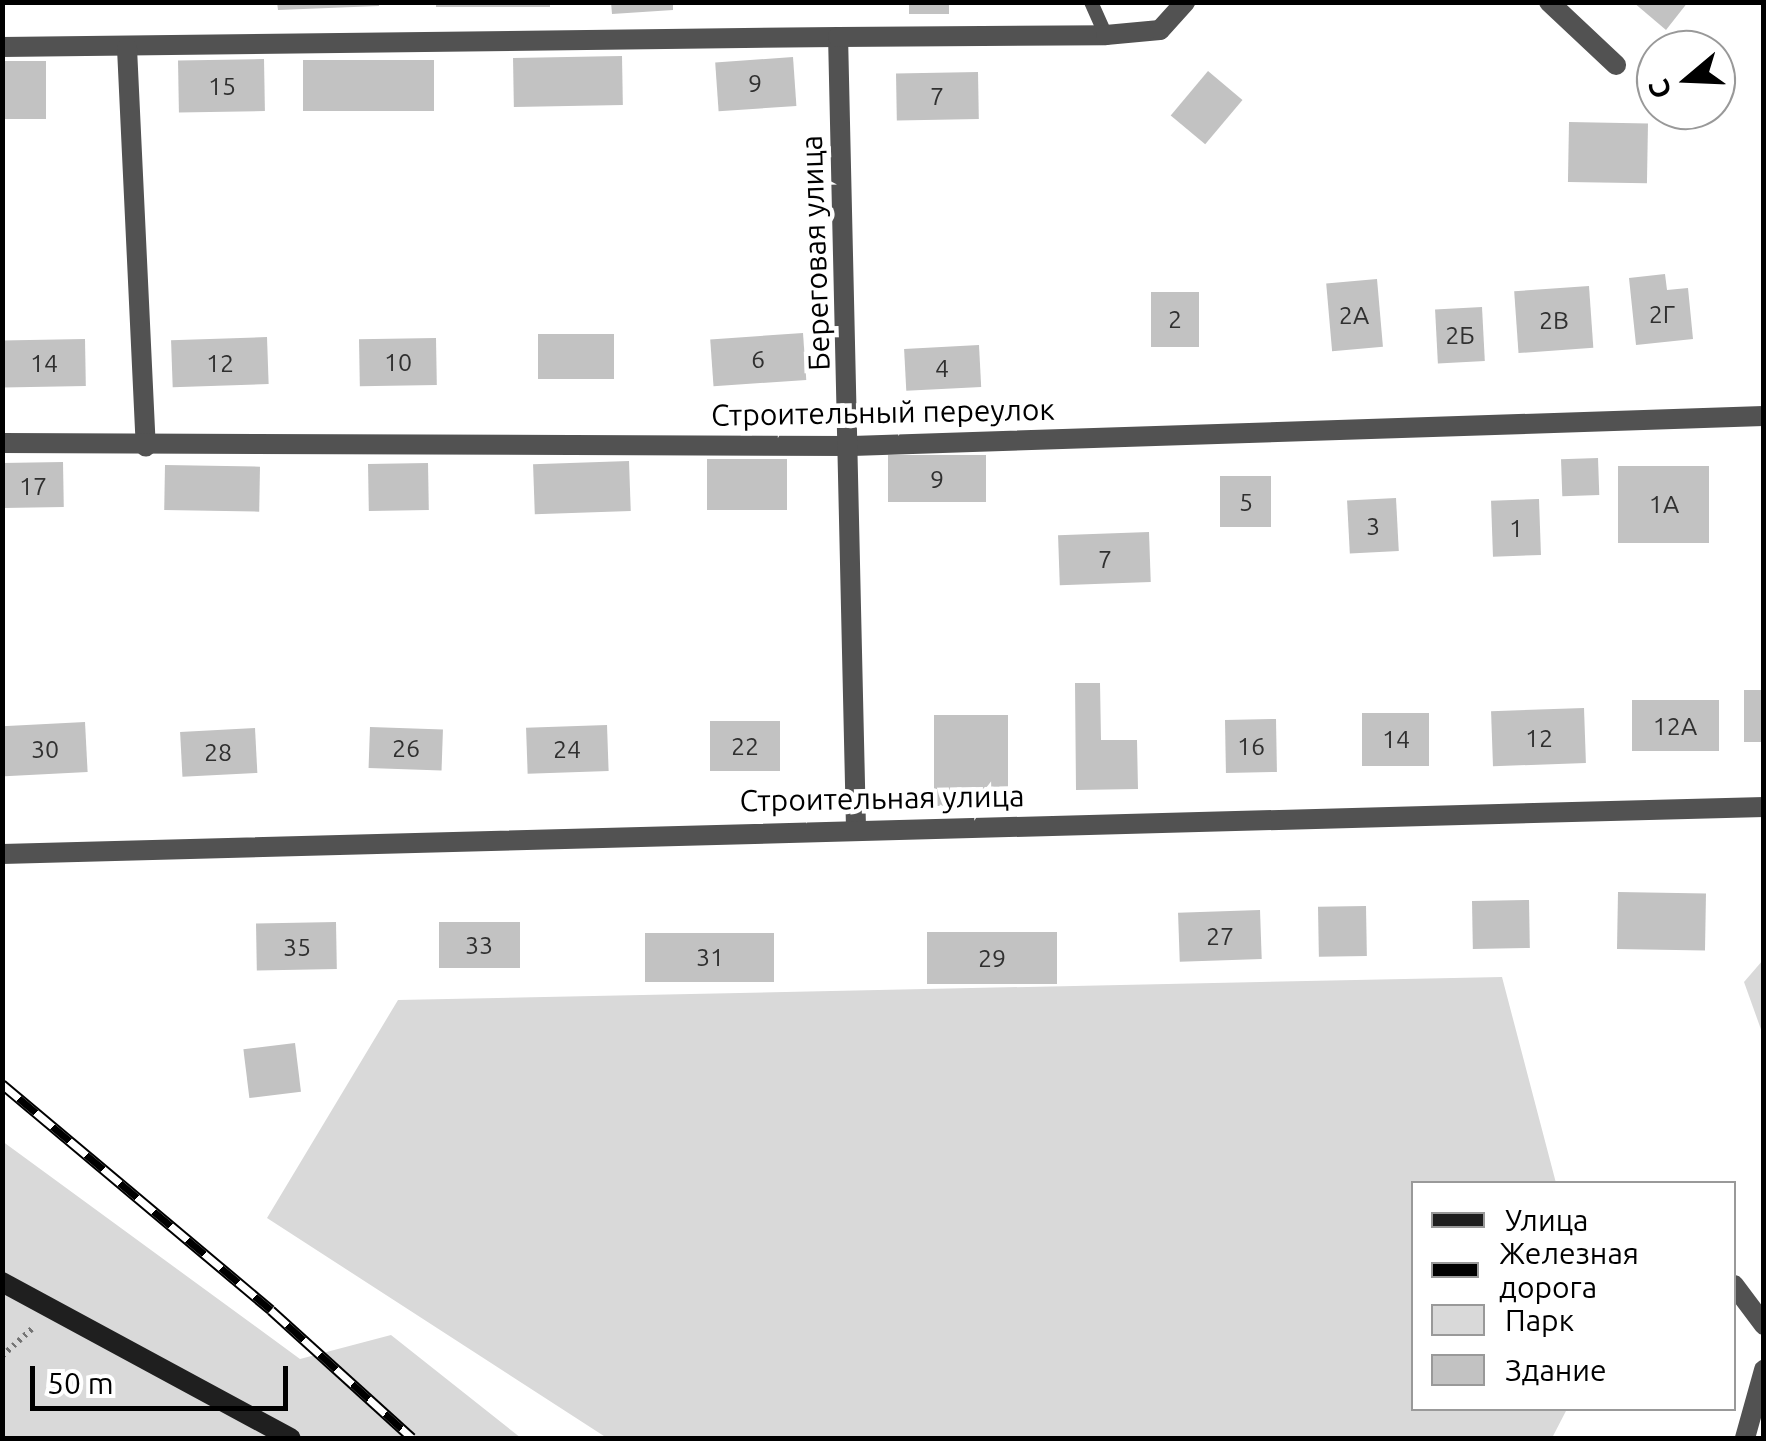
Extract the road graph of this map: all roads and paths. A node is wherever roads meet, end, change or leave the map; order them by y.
1 (1091, 2) edge
2 (1185, 2) edge
3 (1549, 2) edge
4 (1106, 35) junction
5 (838, 36) junction
6 (2, 47) edge
7 (127, 48) junction
8 (1616, 65) dead end
9 (1764, 416) edge
10 (2, 442) edge
11 (146, 446) junction
12 (852, 446) junction
13 (1764, 807) edge
14 (856, 828) junction
15 (2, 854) edge
16 (2, 1282) edge
17 (1736, 1288) edge
18 (53, 1309) junction
19 (1764, 1325) edge
20 (2, 1356) edge
21 (1764, 1370) edge
22 (290, 1438) edge
23 (1745, 1438) edge

1 - 4 lane
2 - 4 street
3 - 8 street
4 - 5 street
5 - 7 street
5 - 12 street, Береговая улица
6 - 7 street
7 - 11 street
9 - 12 street, Строительный переулок
10 - 11 street, Строительный переулок
11 - 12 street, Строительный переулок
12 - 14 street, Береговая улица
13 - 14 street, Строительная улица
14 - 15 street, Строительная улица
16 - 18 street
17 - 19 street
18 - 20 path
18 - 22 street
21 - 23 street

